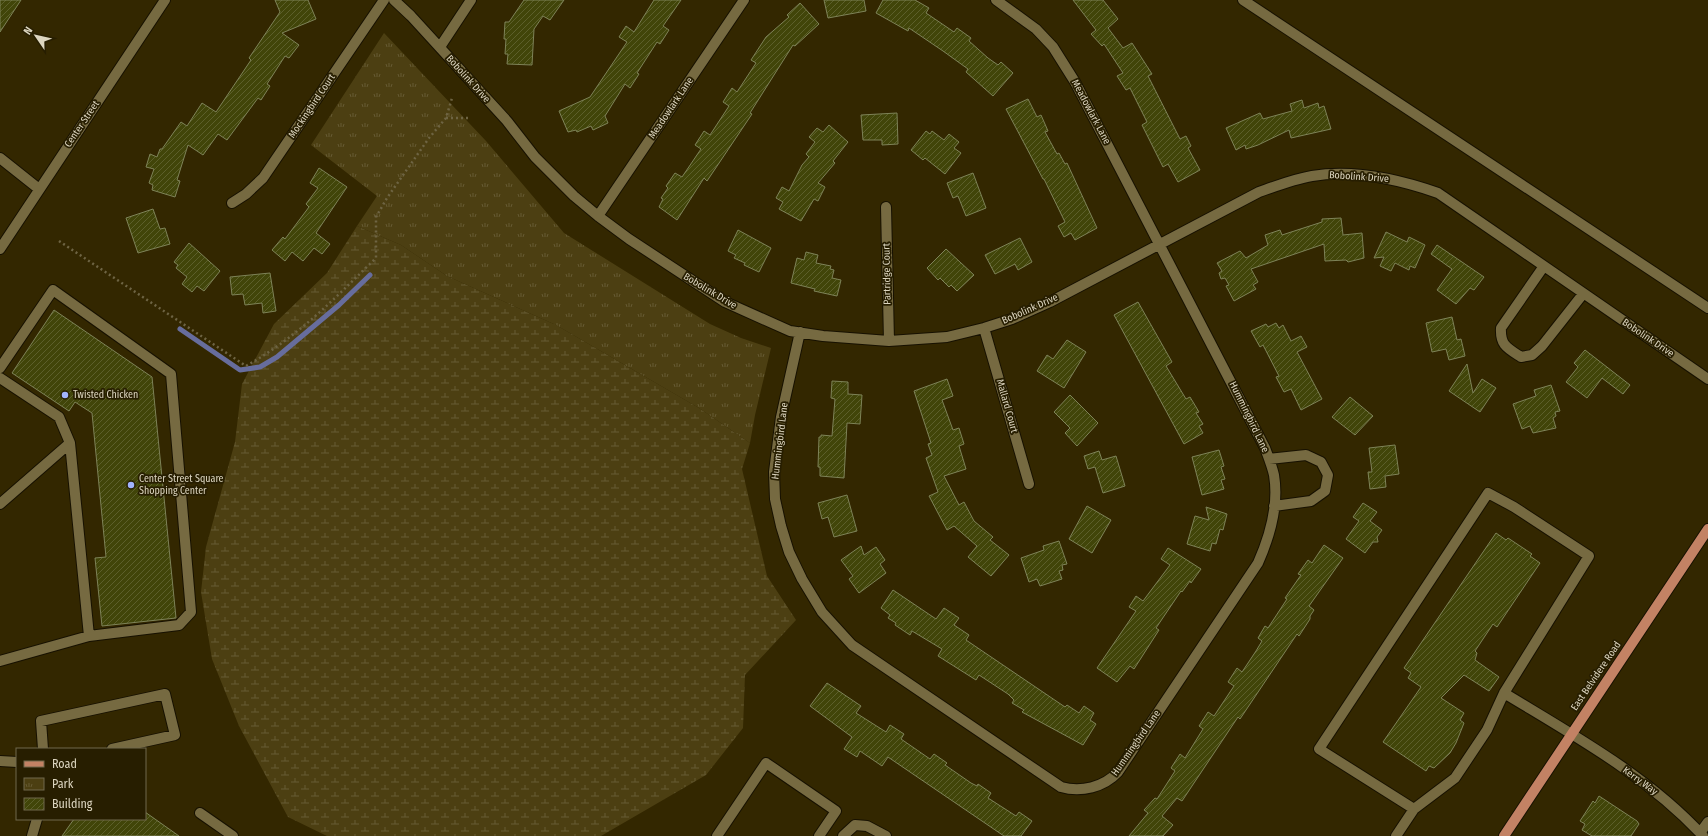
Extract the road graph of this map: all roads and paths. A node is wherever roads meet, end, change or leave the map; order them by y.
1 (165, 0) edge
2 (384, 0) edge
3 (394, 0) edge
4 (471, 0) edge
5 (744, 0) edge
6 (996, 0) edge
7 (1243, 0) edge
8 (440, 47) junction
9 (452, 98) dead end
10 (446, 118) junction
11 (470, 118) dead end
12 (0, 158) edge
13 (39, 189) junction
14 (232, 203) dead end
15 (886, 207) dead end
16 (598, 216) junction
17 (59, 241) dead end
18 (1160, 244) junction
19 (0, 249) edge
20 (1544, 266) junction
21 (1583, 294) junction
22 (1708, 308) edge
23 (984, 328) junction
24 (800, 332) junction
25 (889, 341) junction
26 (0, 368) edge
27 (0, 378) edge
28 (1708, 378) edge
29 (70, 444) junction
30 (1269, 459) junction
31 (1029, 484) dead end
32 (0, 504) edge
33 (1274, 506) junction
34 (1708, 529) edge
35 (89, 636) junction
36 (0, 661) edge
37 (1504, 693) junction
38 (1571, 734) junction
39 (43, 748) edge
40 (116, 748) edge
41 (0, 761) edge
42 (16, 762) edge
43 (1414, 809) junction
44 (200, 813) dead end
45 (37, 820) edge
46 (1708, 822) edge
47 (1702, 834) edge
48 (32, 836) edge
49 (232, 836) edge
50 (717, 836) edge
51 (819, 836) edge
52 (843, 836) edge
53 (886, 836) edge
54 (1396, 836) edge
55 (1504, 836) edge

1 - 13 street, Center Street
2 - 14 street, Mockingbird Court
3 - 8 street, Bobolink Drive
4 - 8 street
5 - 16 street, Meadowlark Lane
6 - 18 street, Meadowlark Lane
7 - 22 street
8 - 16 street, Bobolink Drive
9 - 10 path
10 - 11 path
10 - 17 path
12 - 13 street
13 - 19 street, Center Street
15 - 25 street, Partridge Court
16 - 24 street, Bobolink Drive
18 - 20 street, Bobolink Drive
18 - 23 street, Bobolink Drive
18 - 30 street, Hummingbird Lane
20 - 21 street, Bobolink Drive
20 - 21 street
21 - 28 street, Bobolink Drive
23 - 25 street, Bobolink Drive
23 - 31 street, Mallard Court
24 - 25 street, Bobolink Drive
24 - 33 street, Hummingbird Lane
26 - 35 street
27 - 29 street
29 - 32 street
29 - 35 street
30 - 33 street, Hummingbird Lane
30 - 33 street
34 - 38 main road, East Belvidere Road
35 - 36 street
37 - 38 street, Kerry Way
37 - 43 street
37 - 43 street
38 - 47 street, Kerry Way
38 - 55 main road, East Belvidere Road
39 - 40 street
41 - 42 street
43 - 54 street
44 - 49 street
45 - 48 street
46 - 47 street
50 - 51 street
52 - 53 street

